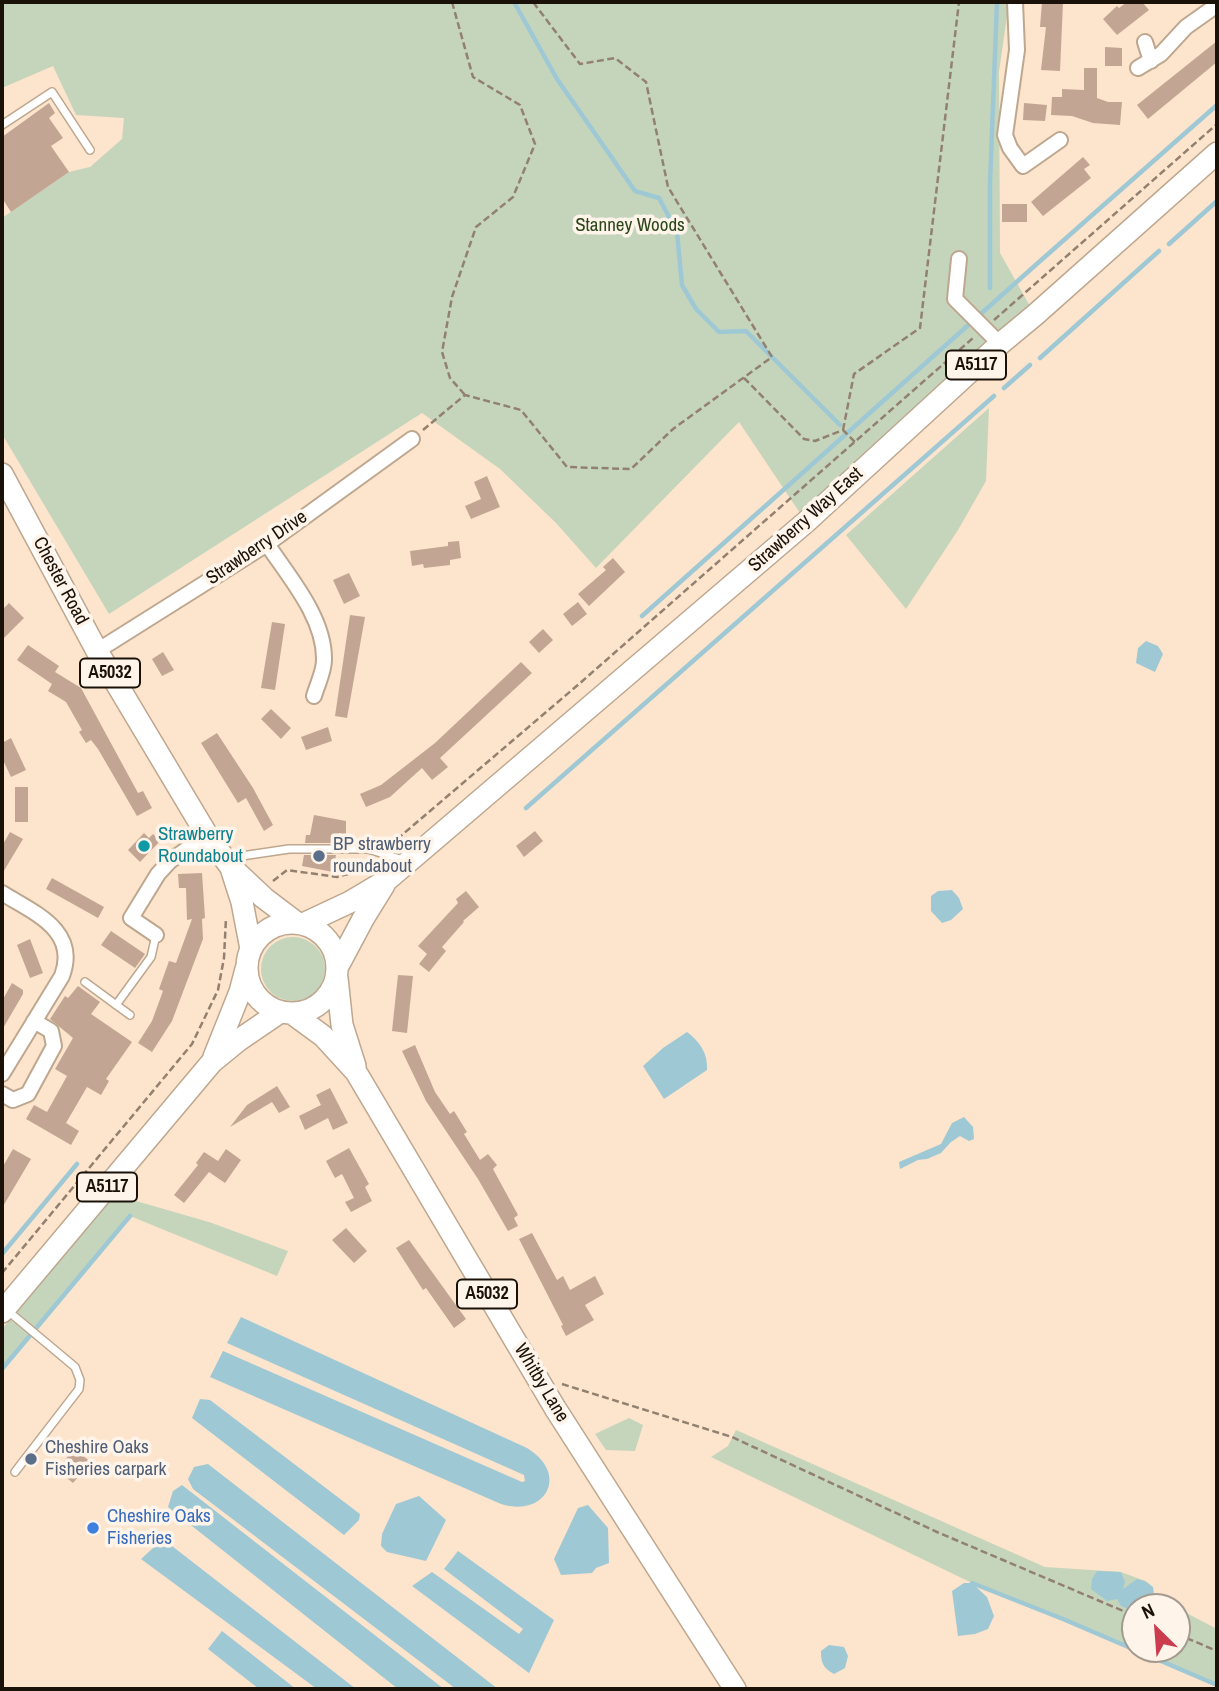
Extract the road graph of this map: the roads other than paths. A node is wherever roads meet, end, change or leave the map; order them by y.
1 (1015, 2) edge
2 (1217, 5) edge
3 (1146, 42) dead end
4 (2, 125) edge
5 (1060, 140) dead end
6 (90, 150) dead end
7 (1217, 153) edge
8 (959, 259) dead end
9 (992, 336) junction
10 (412, 439) road end
11 (2, 474) edge
12 (267, 544) junction
13 (97, 651) junction
14 (314, 696) dead end
15 (207, 835) junction
16 (227, 862) junction
17 (409, 862) junction
18 (387, 880) junction
19 (2, 893) edge
20 (251, 897) junction
21 (300, 923) junction
22 (156, 935) joint
23 (249, 958) junction
24 (338, 972) junction
25 (85, 982) dead end
26 (116, 1005) junction
27 (287, 1013) junction
28 (130, 1015) dead end
29 (34, 1021) junction
30 (212, 1062) junction
31 (356, 1072) junction
32 (2, 1074) edge
33 (2, 1094) edge
34 (3, 1310) edge
35 (15, 1472) dead end
36 (735, 1689) edge

1 - 5 street
2 - 3 street
4 - 6 lane
7 - 9 main road, Strawberry Way East / A5117
8 - 9 street
9 - 17 main road, Strawberry Way East / A5117
10 - 12 street, Strawberry Drive
11 - 13 main road, Chester Road / A5032
12 - 13 street, Strawberry Drive
12 - 14 street
13 - 15 main road, Chester Road / A5032
15 - 16 main road, Chester Road / A5032
15 - 22 street
16 - 17 lane
16 - 20 main road, Chester Road / A5032
17 - 18 main road, Strawberry Way East / A5117
18 - 21 main road, Strawberry Way East / A5117
18 - 24 main road, Strawberry Way East / A5117
19 - 29 street
20 - 21 main road, Chester Road / A5032
20 - 23 main road
21 - 23 main road, A5117
21 - 24 main road
22 - 26 lane
23 - 27 main road
23 - 30 main road, A5117
24 - 27 main road, A5117
24 - 31 main road, Whitby Lane / A5032
25 - 26 lane
26 - 28 lane
27 - 30 main road, A5117
27 - 31 main road, Whitby Lane / A5032
29 - 32 street
29 - 33 street
30 - 34 main road, A5117
31 - 36 main road, Whitby Lane / A5032
34 - 35 lane

